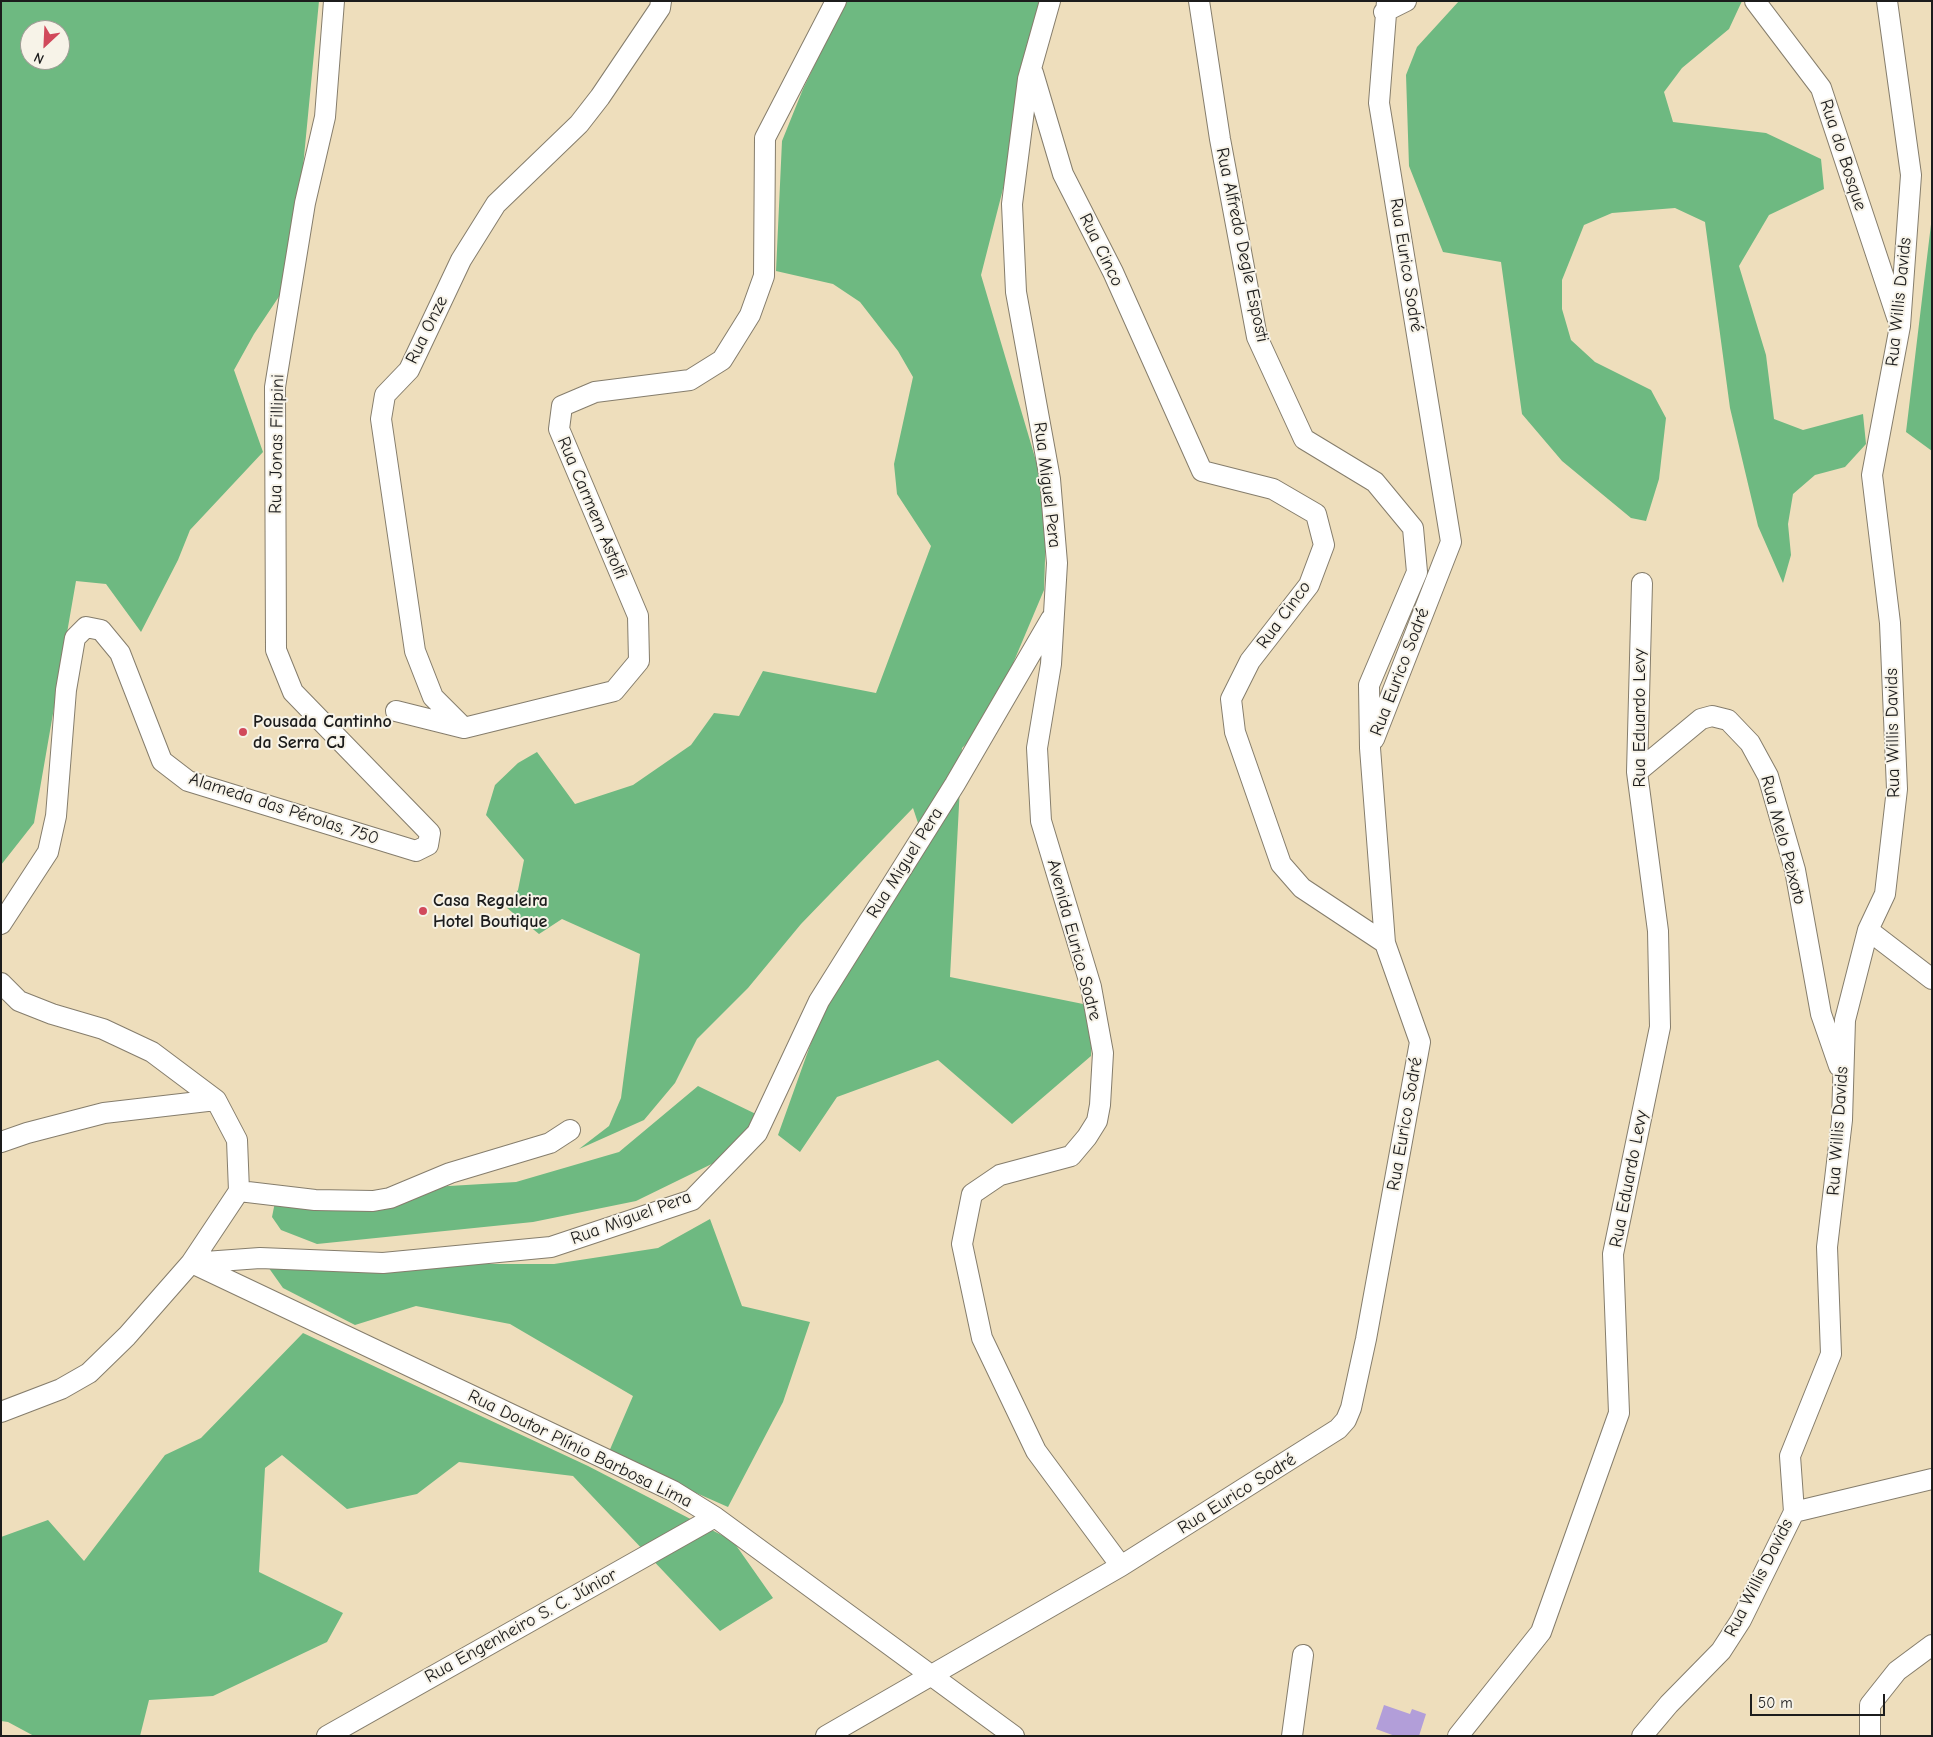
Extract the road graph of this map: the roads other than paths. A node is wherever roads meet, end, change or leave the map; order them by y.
1 (334, 1) edge
2 (836, 1) edge
3 (1050, 1) edge
4 (1199, 1) edge
5 (1406, 1) edge
6 (1755, 1) edge
7 (1887, 1) edge
8 (663, 3) edge
9 (1386, 7) edge
10 (1031, 68) junction
11 (1900, 326) junction
12 (1642, 582) dead end
13 (1054, 614) junction
14 (396, 711) dead end
15 (464, 728) junction
16 (1370, 748) junction
17 (1637, 772) junction
18 (430, 833) joint
19 (1, 924) edge
20 (1868, 930) junction
21 (1386, 943) junction
22 (1932, 979) edge
23 (1, 983) edge
24 (1843, 1078) junction
25 (216, 1100) junction
26 (570, 1130) dead end
27 (1, 1142) edge
28 (239, 1191) junction
29 (191, 1263) junction
30 (1, 1412) edge
31 (1932, 1479) edge
32 (1794, 1512) junction
33 (715, 1517) junction
34 (1121, 1566) junction
35 (1932, 1645) edge
36 (1303, 1655) dead end
37 (931, 1675) junction
38 (327, 1736) edge
39 (826, 1736) edge
40 (1014, 1736) edge
41 (1292, 1736) edge
42 (1458, 1736) edge
43 (1642, 1736) edge
44 (1870, 1736) edge

1 - 18 street, Rua Jonas Fillipini
2 - 15 street, Rua Carmem Astolfi
3 - 10 street, Rua Miguel Pera
4 - 16 street, Rua Alfredo Degle Esposti
5 - 9 street
6 - 11 street, Rua do Bosque
7 - 11 street, Rua Willis Davids
8 - 15 street, Rua Onze
9 - 16 street, Rua Eurico Sodré
10 - 13 street, Rua Miguel Pera
10 - 21 street, Rua Cinco
11 - 20 street, Rua Willis Davids
12 - 17 street, Rua Eduardo Levy
13 - 29 street, Rua Miguel Pera
13 - 34 street, Avenida Eurico Sodre
14 - 15 street, Rua Carmem Astolfi
16 - 21 street, Rua Eurico Sodré
17 - 24 street, Rua Melo Peixoto
17 - 42 street, Rua Eduardo Levy
18 - 19 street, Alameda das Pérolas, 750
20 - 22 street
20 - 24 street, Rua Willis Davids
21 - 34 street, Rua Eurico Sodré
23 - 25 street
24 - 32 street, Rua Willis Davids
25 - 27 street
25 - 28 street
26 - 28 street
28 - 29 street
29 - 30 street
29 - 33 street, Rua Doutor Plínio Barbosa Lima
31 - 32 street
32 - 43 street, Rua Willis Davids
33 - 37 street, Rua Doutor Plínio Barbosa Lima
33 - 38 street, Rua Engenheiro S. C. Júnior
34 - 37 street, Rua Eurico Sodré
35 - 44 street
36 - 41 street
37 - 39 street, Rua Eurico Sodré
37 - 40 street, Rua Doutor Plínio Barbosa Lima

